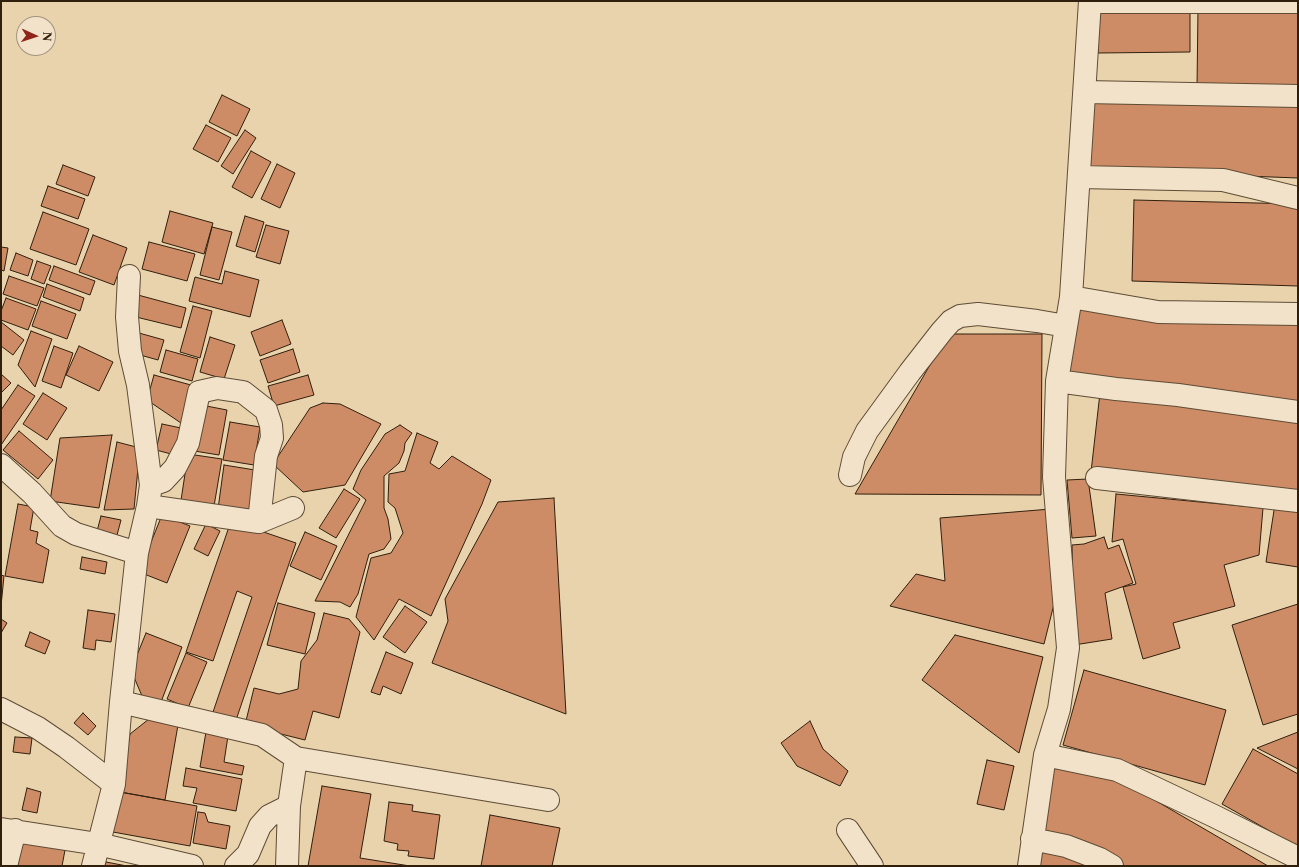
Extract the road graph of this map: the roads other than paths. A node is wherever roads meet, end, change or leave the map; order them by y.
1 (1090, 1) edge
2 (1298, 2) edge
3 (1085, 92) junction
4 (1298, 96) edge
5 (1079, 177) junction
6 (1298, 198) edge
7 (129, 276) dead end
8 (1071, 297) junction
9 (1298, 314) edge
10 (1066, 326) junction
11 (1057, 381) junction
12 (1298, 412) edge
13 (1, 465) edge
14 (850, 475) dead end
15 (1097, 478) dead end
16 (150, 495) junction
17 (1298, 501) edge
18 (293, 508) dead end
19 (259, 522) junction
20 (137, 553) junction
21 (121, 702) junction
22 (1, 709) edge
23 (1045, 755) junction
24 (296, 758) junction
25 (114, 784) junction
26 (548, 800) dead end
27 (289, 806) junction
28 (8, 829) edge
29 (848, 830) dead end
30 (1032, 839) junction
31 (98, 844) junction
32 (1298, 858) edge
33 (6, 866) edge
34 (93, 866) edge
35 (192, 866) edge
36 (236, 866) edge
37 (288, 866) edge
38 (872, 866) edge
39 (1029, 866) edge
40 (1112, 866) edge

1 - 2 street
1 - 3 street
3 - 4 street
3 - 5 street
5 - 6 street
5 - 8 street
7 - 16 street
8 - 9 street
8 - 10 street
10 - 11 street
10 - 14 street
11 - 12 street
11 - 23 street
13 - 20 street
15 - 17 street
16 - 19 street
16 - 19 street
16 - 20 street
18 - 19 street
20 - 21 street
21 - 24 street
21 - 25 street
22 - 25 street
23 - 30 street
23 - 32 street
24 - 26 street
24 - 27 street
25 - 31 street
27 - 36 street
27 - 37 street
28 - 31 street
28 - 33 street
29 - 38 street
30 - 39 street
30 - 40 street
31 - 34 street
31 - 35 street

